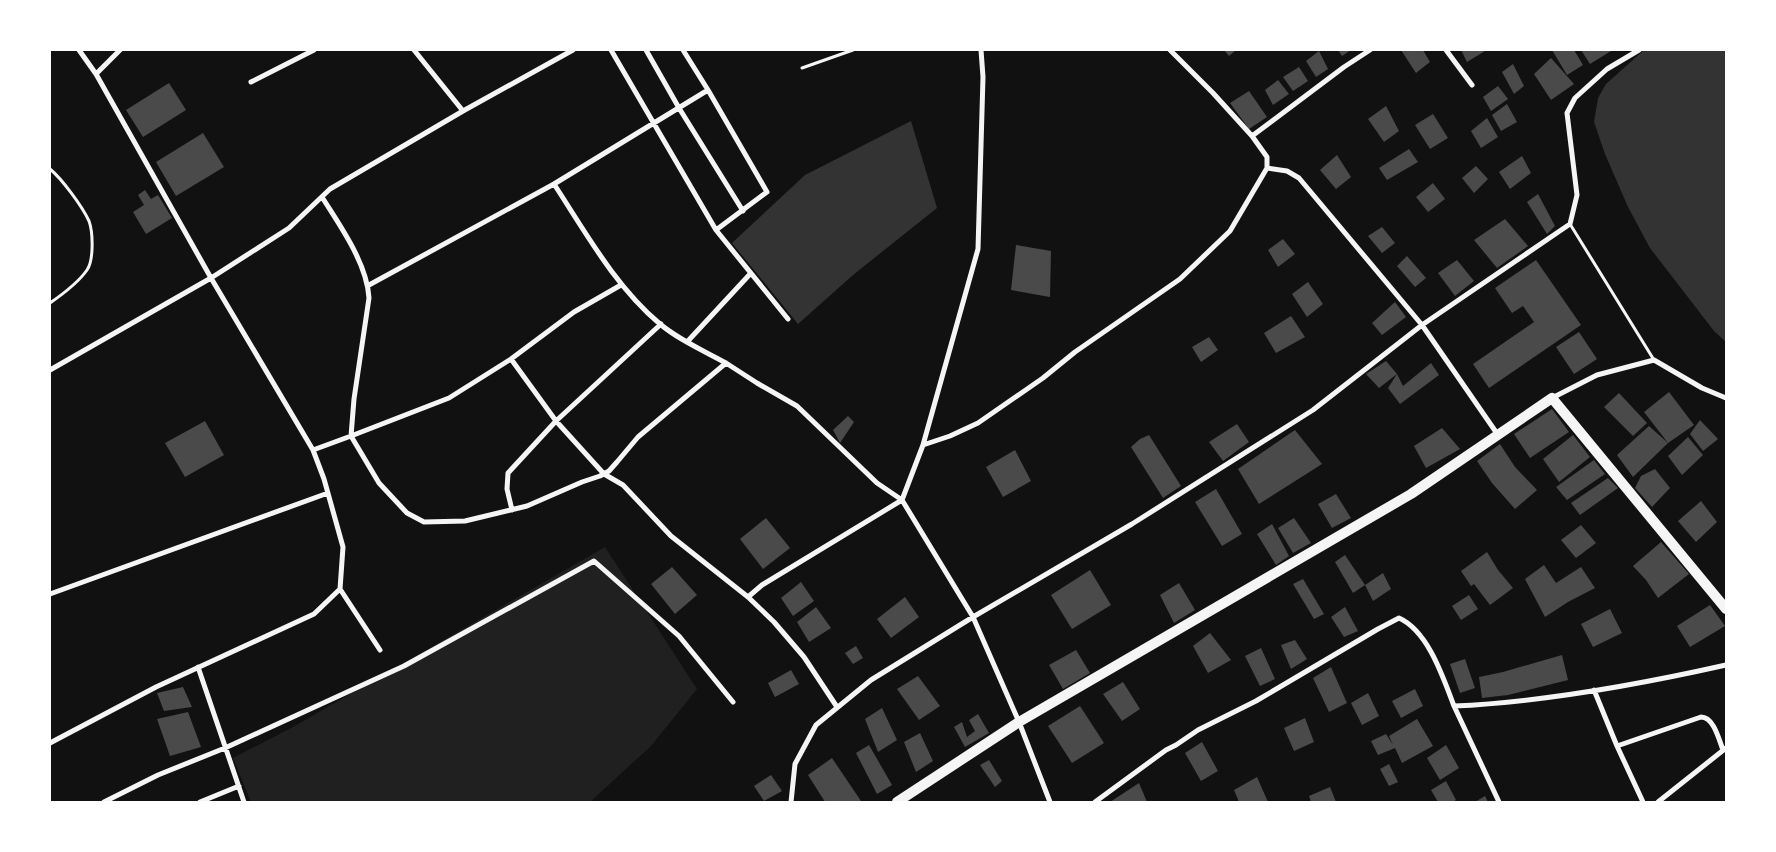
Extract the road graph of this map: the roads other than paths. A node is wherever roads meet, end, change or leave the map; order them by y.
1 (79, 50) edge
2 (120, 50) edge
3 (314, 50) edge
4 (414, 50) edge
5 (573, 50) edge
6 (611, 50) edge
7 (646, 50) edge
8 (683, 50) edge
9 (853, 50) edge
10 (981, 50) edge
11 (1370, 50) edge
12 (1446, 50) edge
13 (1640, 50) edge
14 (1174, 51) edge
15 (802, 68) dead end
16 (96, 74) junction
17 (251, 82) dead end
18 (1472, 85) dead end
19 (708, 90) junction
20 (679, 108) junction
21 (463, 110) junction
22 (652, 123) junction
23 (1252, 136) junction
24 (50, 168) edge
25 (1267, 168) junction
26 (554, 184) junction
27 (322, 197) junction
28 (743, 210) junction
29 (1570, 224) junction
30 (716, 230) junction
31 (750, 273) junction
32 (211, 278) junction
33 (369, 285) junction
34 (621, 285) junction
35 (50, 303) edge
36 (788, 318) dead end
37 (661, 324) junction
38 (1422, 325) junction
39 (688, 342) junction
40 (511, 359) junction
41 (1654, 360) junction
42 (726, 363) junction
43 (50, 370) edge
44 (1552, 398) junction
45 (1726, 398) edge
46 (556, 421) junction
47 (1498, 435) junction
48 (351, 436) junction
49 (923, 445) junction
50 (313, 450) junction
51 (604, 474) junction
52 (328, 493) junction
53 (902, 500) junction
54 (512, 510) junction
55 (340, 589) junction
56 (50, 594) edge
57 (748, 597) junction
58 (1726, 609) edge
59 (973, 617) junction
60 (380, 650) dead end
61 (1726, 665) edge
62 (198, 667) junction
63 (1594, 690) junction
64 (733, 702) dead end
65 (1454, 706) junction
66 (837, 707) junction
67 (1019, 722) junction
68 (50, 743) edge
69 (1617, 746) junction
70 (225, 748) junction
71 (1724, 749) edge
72 (239, 786) junction
73 (104, 802) edge
74 (200, 802) edge
75 (244, 802) edge
76 (791, 802) edge
77 (897, 802) edge
78 (1050, 802) edge
79 (1095, 802) edge
80 (1498, 802) edge
81 (1642, 802) edge
82 (1658, 802) edge

1 - 16 street
2 - 16 street
3 - 17 street
4 - 21 street
5 - 21 street
6 - 22 street
7 - 20 street
8 - 19 street
9 - 15 lane
10 - 49 street
11 - 23 street
12 - 18 street
13 - 29 street
14 - 23 street
16 - 32 street
19 - 20 street
19 - 28 street
20 - 22 street
20 - 28 street
21 - 27 street
22 - 26 street
22 - 30 street
23 - 25 street
24 - 35 lane
25 - 38 street
25 - 49 street
26 - 33 street
26 - 34 street
27 - 32 street
27 - 33 street
28 - 30 street
29 - 38 street
29 - 41 lane
30 - 31 street
31 - 36 street
31 - 39 street
32 - 43 street
32 - 50 street
33 - 48 street
34 - 37 street
34 - 40 street
37 - 39 street
37 - 46 street
38 - 47 street
38 - 59 street
39 - 42 street
40 - 46 street
40 - 48 street
41 - 44 street
41 - 45 street
42 - 51 street
42 - 53 street
44 - 47 main road
44 - 58 main road
46 - 51 street
46 - 54 street
47 - 67 main road
48 - 50 street
48 - 54 street
49 - 53 street
50 - 52 street
51 - 54 street
51 - 57 street
52 - 55 street
52 - 56 street
53 - 57 street
53 - 59 street
55 - 60 street
55 - 62 street
57 - 66 street
59 - 66 street
59 - 67 street
61 - 63 street
62 - 68 street
62 - 70 street
63 - 65 street
63 - 69 street
64 - 70 street
65 - 79 street
65 - 80 street
66 - 76 street
67 - 77 main road
67 - 78 street
69 - 71 street
69 - 81 street
70 - 72 street
70 - 73 street
71 - 82 street
72 - 74 street
72 - 75 street

